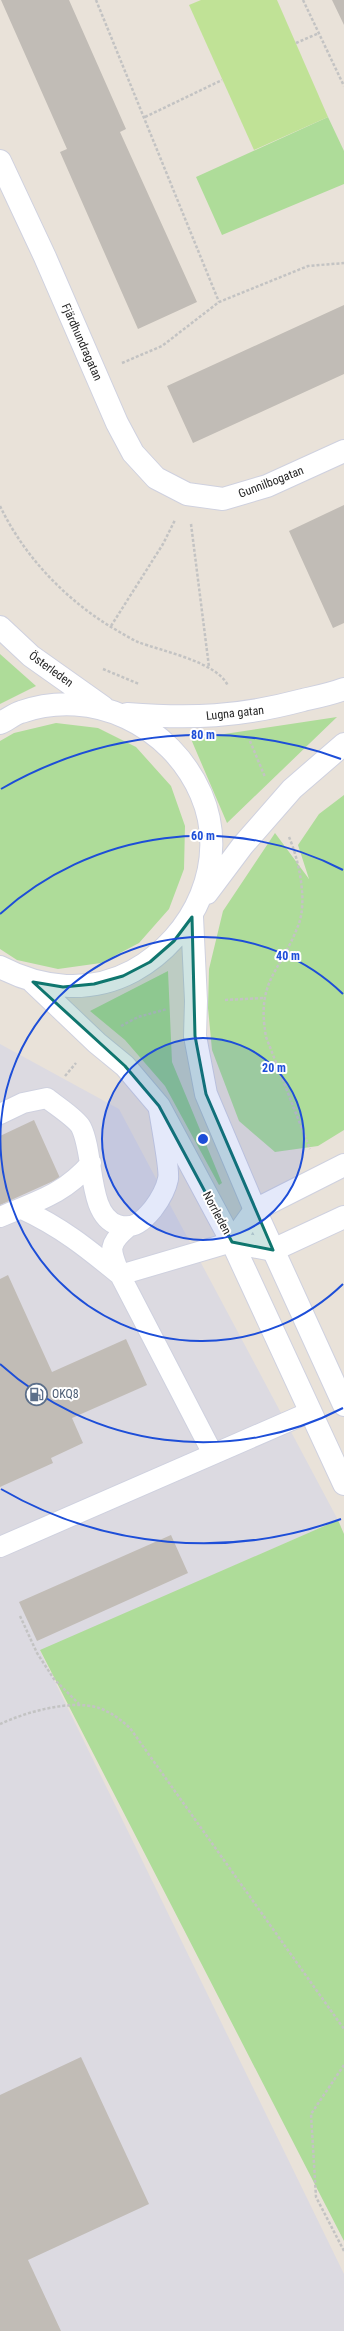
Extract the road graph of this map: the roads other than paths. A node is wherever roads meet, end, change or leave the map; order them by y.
1 (0, 161) edge
2 (344, 451) edge
3 (191, 494) joint
4 (0, 627) edge
5 (344, 689) edge
6 (114, 711) junction
7 (0, 723) edge
8 (344, 744) edge
9 (194, 911) junction
10 (0, 967) edge
11 (0, 979) edge
12 (28, 980) junction
13 (159, 1106) junction
14 (0, 1114) edge
15 (92, 1163) junction
16 (344, 1165) edge
17 (22, 1209) junction
18 (255, 1210) junction
19 (0, 1218) edge
20 (344, 1218) edge
21 (127, 1228) junction
22 (232, 1242) junction
23 (273, 1250) junction
24 (120, 1275) junction
25 (344, 1405) edge
26 (310, 1412) junction
27 (213, 1454) junction
28 (344, 1484) edge
29 (0, 1547) edge

1 - 3 main road, Fjärdhundragatan
2 - 3 main road, Gunnilbogatan
4 - 6 main road, Österleden
5 - 6 main road, Lugna gatan
6 - 7 main road, Lugna gatan
6 - 9 main road, Österleden
8 - 9 main road
9 - 12 main road
9 - 18 main road
10 - 12 main road
11 - 12 main road
12 - 13 main road, Norrleden
13 - 21 lane
13 - 22 main road, Norrleden
14 - 15 lane
15 - 17 lane
15 - 21 lane
16 - 18 main road
17 - 19 lane
17 - 24 lane
18 - 22 main road
18 - 23 main road
20 - 23 main road
21 - 24 lane
22 - 23 main road
22 - 24 lane
22 - 26 main road, Norrleden
23 - 25 main road
24 - 27 lane
26 - 27 lane
26 - 28 main road, Norrleden
27 - 29 lane

